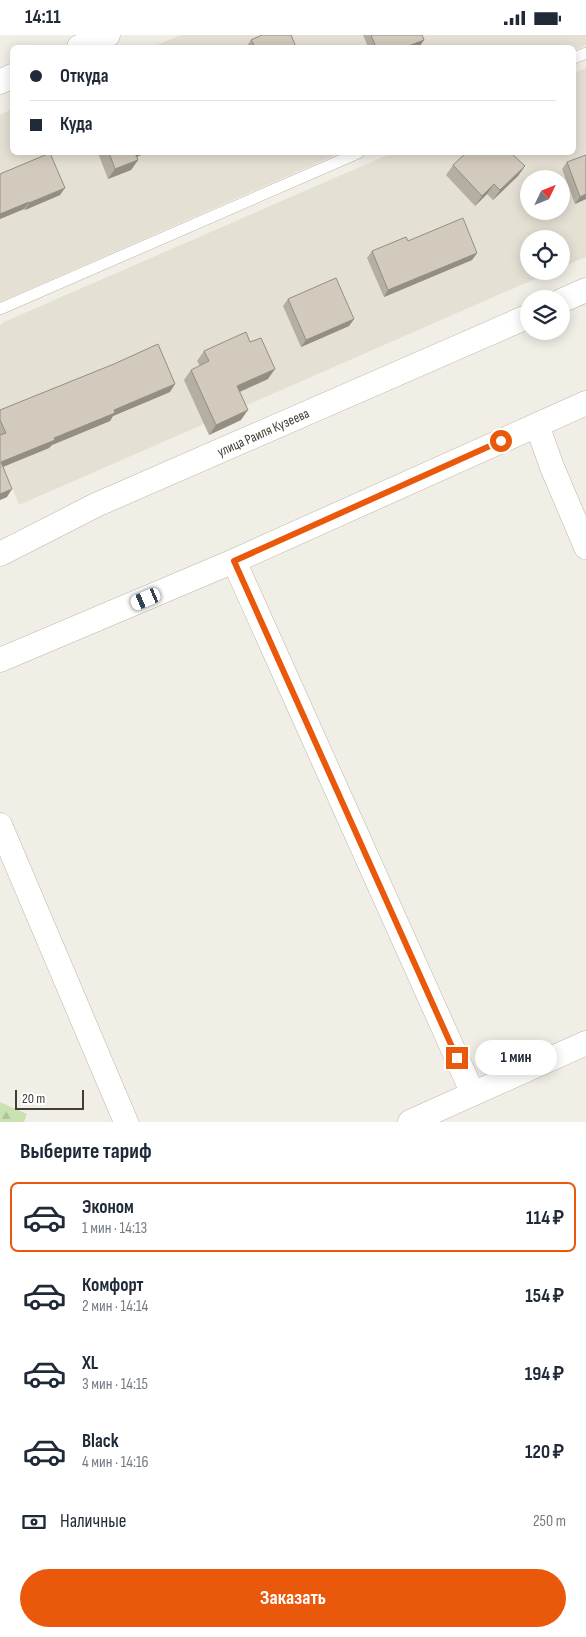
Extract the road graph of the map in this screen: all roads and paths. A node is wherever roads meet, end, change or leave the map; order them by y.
1 (108, 35) edge
2 (84, 45) edge
3 (353, 155) edge
4 (586, 291) edge
5 (570, 297) edge
6 (0, 309) edge
7 (520, 320) edge
8 (586, 403) edge
9 (537, 425) junction
10 (586, 547) edge
11 (0, 554) edge
12 (234, 561) junction
13 (0, 660) edge
14 (0, 825) edge
15 (586, 1043) edge
16 (473, 1094) junction
17 (126, 1122) edge
18 (410, 1122) edge

1 - 2 street
3 - 6 lane
4 - 5 street
7 - 11 street, улица Раиля Кузеева
8 - 9 street
9 - 10 street
9 - 12 street
12 - 13 street
12 - 16 street
14 - 17 street
15 - 16 street
16 - 18 street

